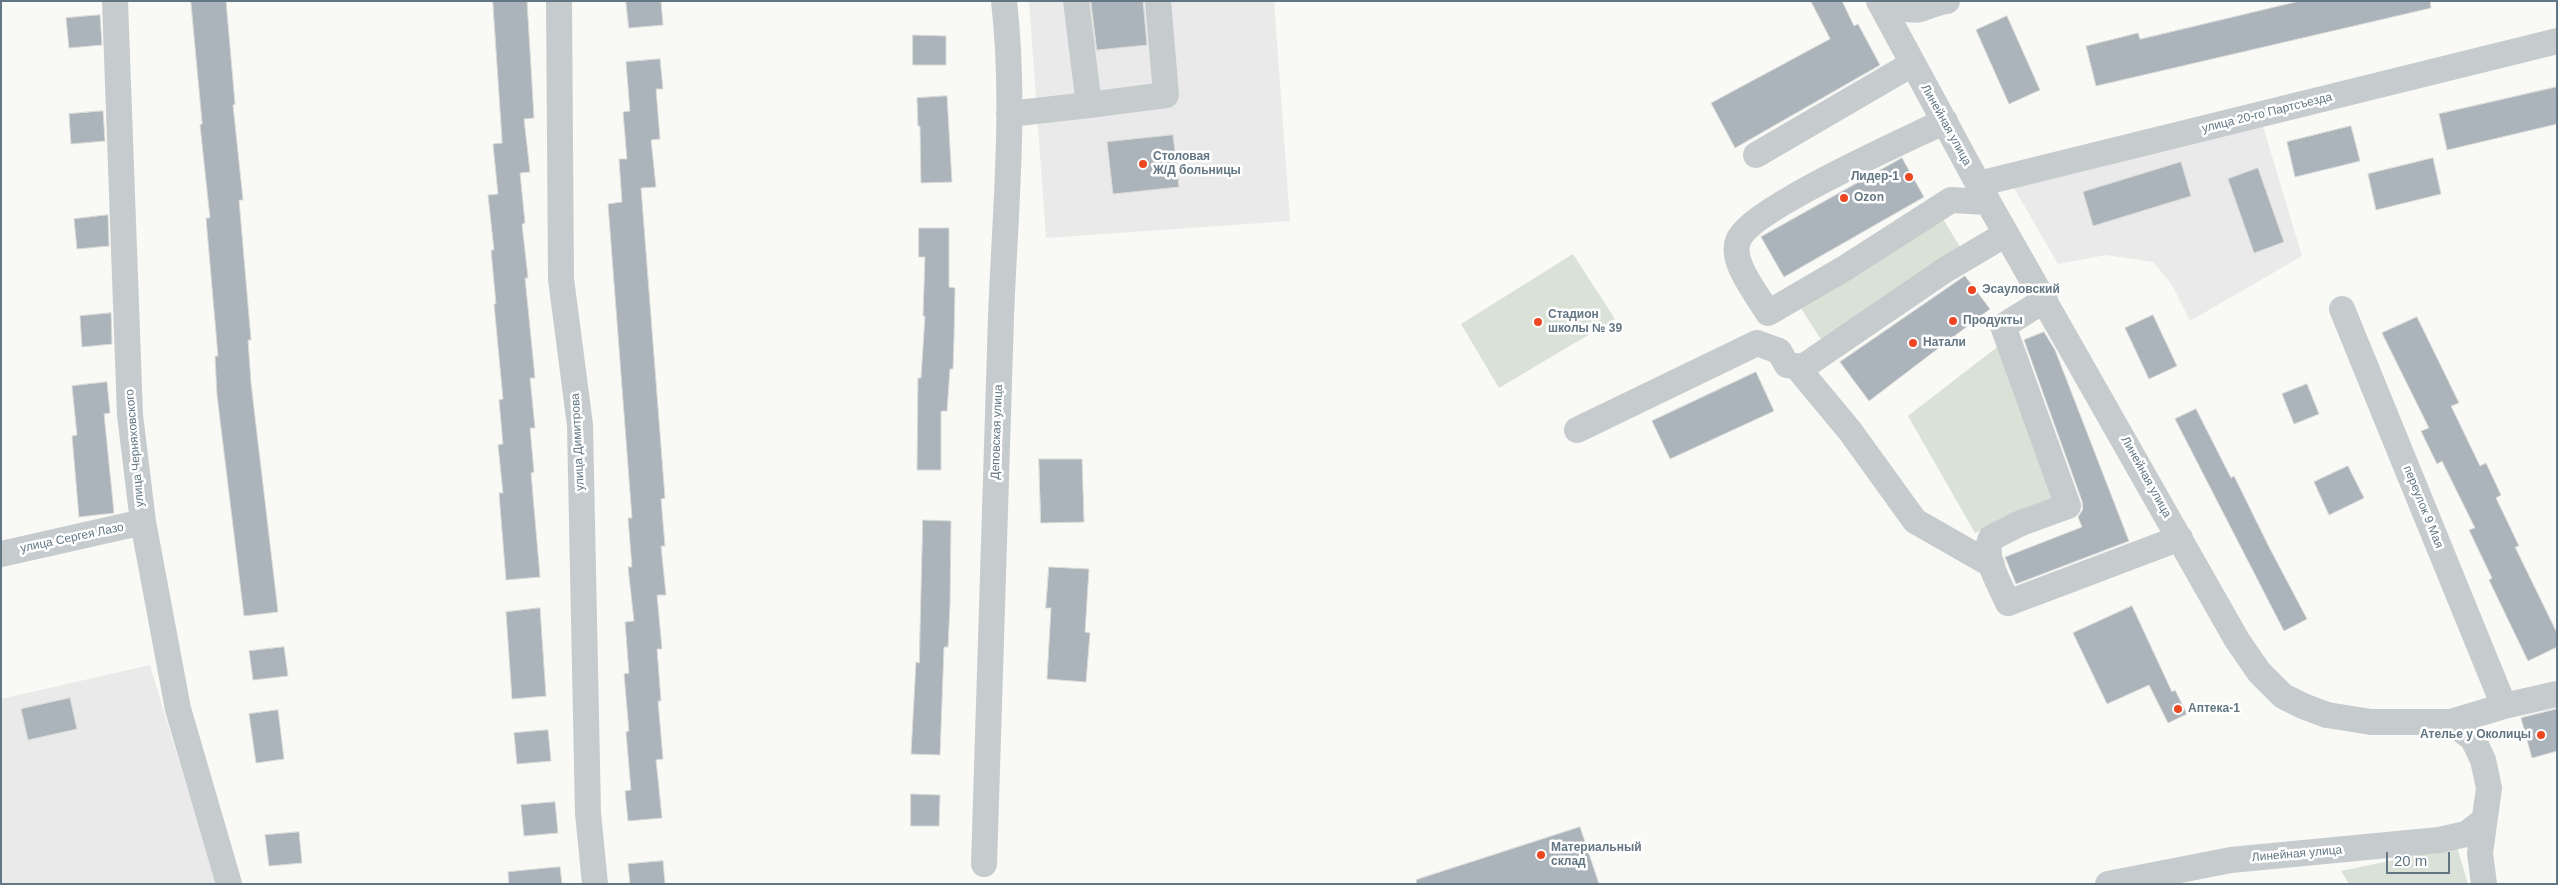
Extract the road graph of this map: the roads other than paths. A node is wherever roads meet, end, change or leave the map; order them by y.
1 (115, 1) edge
2 (559, 1) edge
3 (1004, 1) edge
4 (1076, 1) edge
5 (1158, 1) edge
6 (1879, 1) edge
7 (1884, 1) edge
8 (1947, 1) edge
9 (2557, 41) edge
10 (1912, 64) junction
11 (1088, 105) junction
12 (1010, 114) junction
13 (1945, 122) junction
14 (1756, 155) dead end
15 (1983, 193) junction
16 (2006, 234) junction
17 (2045, 300) junction
18 (2342, 308) dead end
19 (1796, 366) junction
20 (1577, 430) dead end
21 (143, 522) junction
22 (2180, 538) junction
23 (1, 554) edge
24 (1992, 565) junction
25 (2557, 694) edge
26 (2504, 706) junction
27 (2451, 722) junction
28 (2483, 821) junction
29 (984, 864) dead end
30 (229, 884) edge
31 (595, 884) edge
32 (2108, 884) edge
33 (2484, 884) edge

1 - 21 street, улица Черняховского
2 - 31 street, улица Димитрова
3 - 12 street, Деповская улица
4 - 11 street
5 - 11 street
6 - 10 street, Линейная улица
7 - 8 street
9 - 15 street, улица 20-го Партсъезда
10 - 13 street, Линейная улица
10 - 14 street
11 - 12 street
12 - 29 street, Деповская улица
13 - 15 street, Линейная улица
13 - 15 street, улица 20-го Партсъезда
15 - 16 street, Линейная улица
16 - 17 street, Линейная улица
16 - 19 street
17 - 22 street, Линейная улица
17 - 24 street
18 - 26 street, переулок 9 Мая
19 - 20 street
19 - 24 street
21 - 23 street, улица Сергея Лазо
21 - 30 street, улица Черняховского
22 - 24 street
22 - 27 street, Линейная улица
25 - 26 street, Линейная улица
26 - 27 street, Линейная улица
27 - 28 street
28 - 32 street, Линейная улица
28 - 33 street

